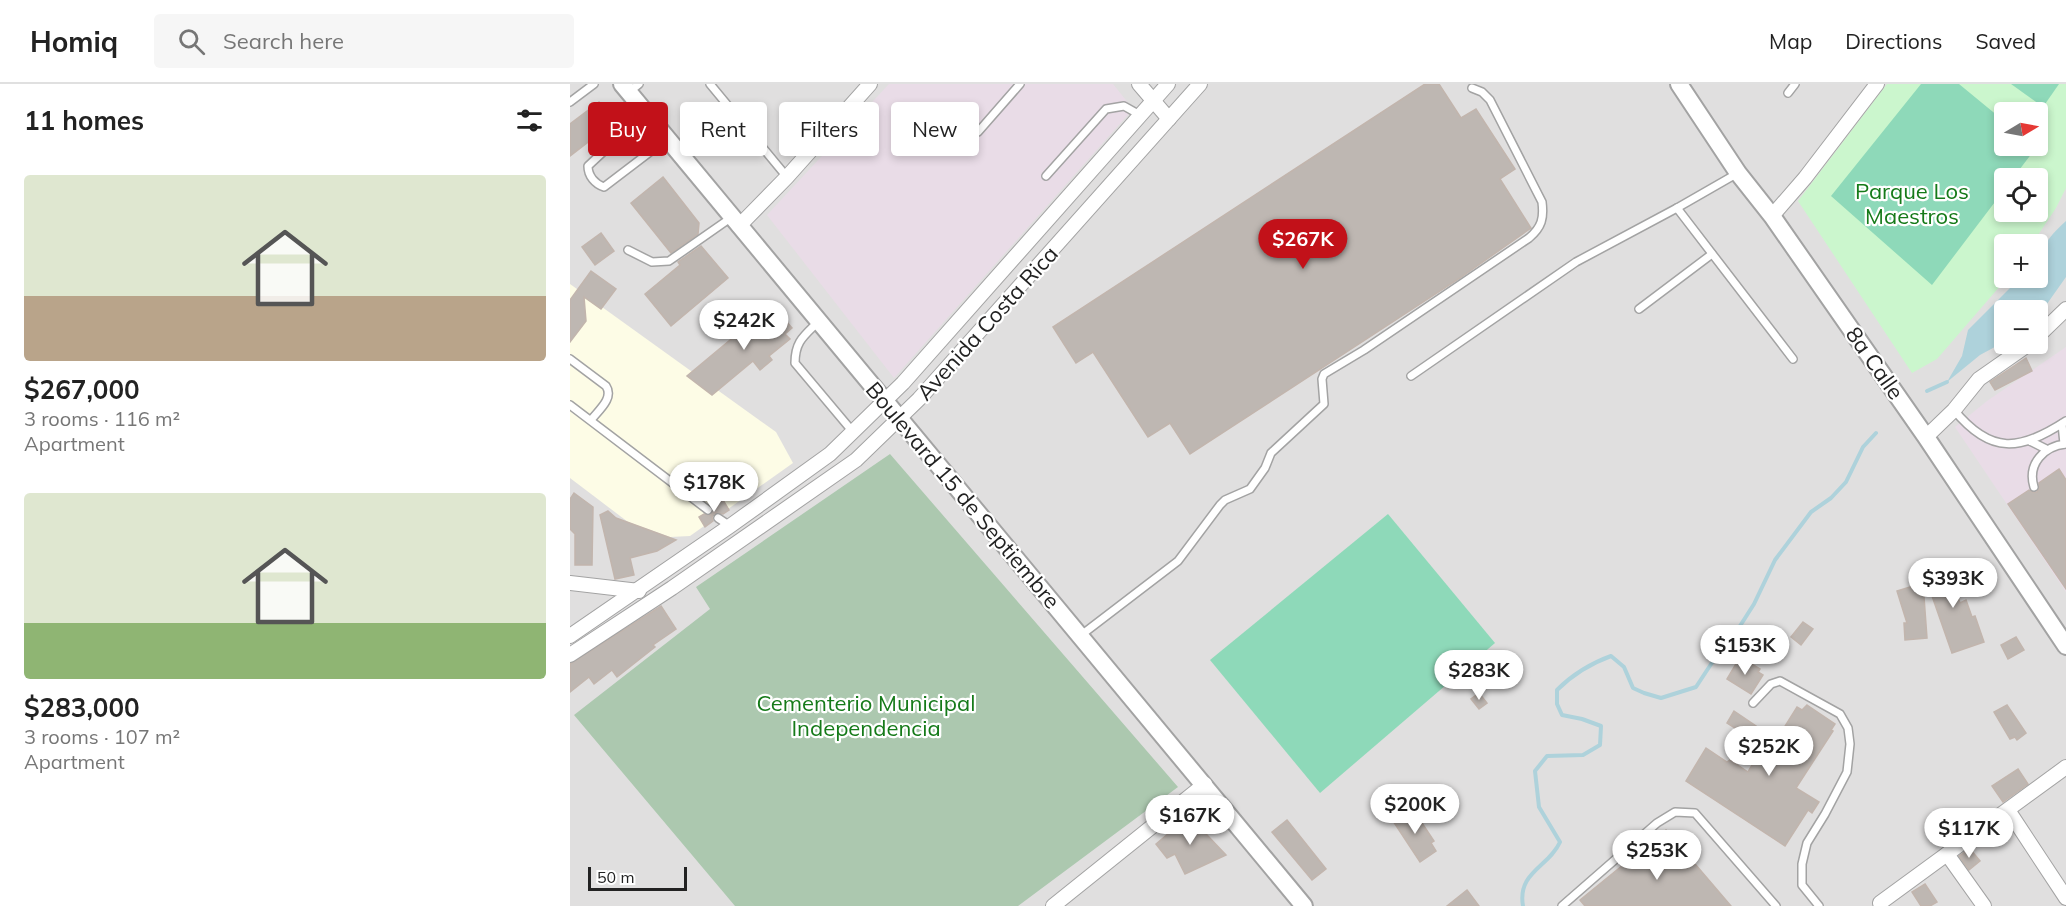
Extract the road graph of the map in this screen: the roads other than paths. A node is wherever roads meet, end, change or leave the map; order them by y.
1 (594, 84) edge
2 (710, 84) edge
3 (870, 84) edge
4 (1020, 84) edge
5 (1139, 84) edge
6 (1168, 84) edge
7 (1200, 84) edge
8 (1679, 84) edge
9 (1795, 84) edge
10 (1877, 84) edge
11 (630, 87) edge
12 (1472, 88) dead end
13 (1788, 93) dead end
14 (1153, 100) junction
15 (570, 102) edge
16 (639, 102) edge
17 (1140, 114) junction
18 (1169, 119) junction
19 (979, 131) edge
20 (668, 140) edge
21 (599, 156) edge
22 (645, 156) edge
23 (1738, 173) junction
24 (1046, 176) dead end
25 (787, 177) junction
26 (1677, 208) junction
27 (1772, 216) junction
28 (736, 222) junction
29 (628, 250) dead end
30 (1712, 254) junction
31 (1639, 309) dead end
32 (2066, 309) edge
33 (819, 321) junction
34 (2048, 326) edge
35 (2014, 354) edge
36 (570, 359) edge
37 (1793, 359) dead end
38 (1411, 376) dead end
39 (885, 401) junction
40 (570, 405) edge
41 (1954, 410) junction
42 (899, 418) junction
43 (591, 420) junction
44 (2064, 422) edge
45 (853, 433) junction
46 (1926, 437) junction
47 (2030, 441) junction
48 (2065, 444) edge
49 (2046, 449) junction
50 (2034, 487) dead end
51 (708, 510) dead end
52 (718, 518) dead end
53 (730, 526) junction
54 (570, 583) edge
55 (636, 590) junction
56 (658, 597) junction
57 (570, 636) edge
58 (1080, 636) junction
59 (2066, 646) edge
60 (570, 655) edge
61 (1754, 703) dead end
62 (2066, 767) edge
63 (1205, 784) junction
64 (2008, 810) junction
65 (1947, 855) junction
66 (2066, 898) edge
67 (1880, 903) dead end
68 (1053, 906) edge
69 (1304, 906) edge
70 (1562, 906) edge
71 (1776, 906) edge
72 (1819, 906) edge
73 (1984, 906) edge

1 - 15 lane
2 - 25 lane
3 - 25 street
4 - 19 lane
5 - 14 street
6 - 14 street, Avenida Costa Rica
7 - 18 street, Avenida Costa Rica
8 - 23 street, 8a Calle
9 - 13 lane
10 - 27 street
11 - 16 street, Boulevard 15 de Septiembre
12 - 58 lane
14 - 17 street, Avenida Costa Rica
14 - 18 street
17 - 24 lane
17 - 39 street, Avenida Costa Rica
18 - 42 street, Avenida Costa Rica
20 - 28 street, Boulevard 15 de Septiembre
21 - 22 lane
23 - 26 lane
23 - 27 street, 8a Calle
25 - 28 street
26 - 30 lane
26 - 38 lane
27 - 46 street, 8a Calle
28 - 29 lane
28 - 33 street, Boulevard 15 de Septiembre
30 - 31 lane
30 - 37 lane
32 - 34 street
33 - 39 street, Boulevard 15 de Septiembre
33 - 45 lane
35 - 41 street
36 - 43 lane
39 - 42 street, Boulevard 15 de Septiembre
39 - 45 street, Avenida Costa Rica
40 - 43 lane
41 - 46 street
41 - 47 lane
42 - 56 street, Avenida Costa Rica
42 - 58 street, Boulevard 15 de Septiembre
43 - 51 lane
44 - 47 lane
44 - 48 lane
45 - 53 street, Avenida Costa Rica
46 - 59 street, 8a Calle
47 - 49 lane
48 - 49 lane
49 - 50 lane
52 - 53 lane
53 - 55 street, Avenida Costa Rica
54 - 55 street
55 - 56 street
55 - 57 street, Avenida Costa Rica
56 - 60 street, Avenida Costa Rica
58 - 63 street, Boulevard 15 de Septiembre
61 - 72 lane
62 - 64 street
63 - 68 street
63 - 69 street, Boulevard 15 de Septiembre
64 - 65 street
64 - 66 street
65 - 67 street
65 - 73 street
70 - 71 lane

